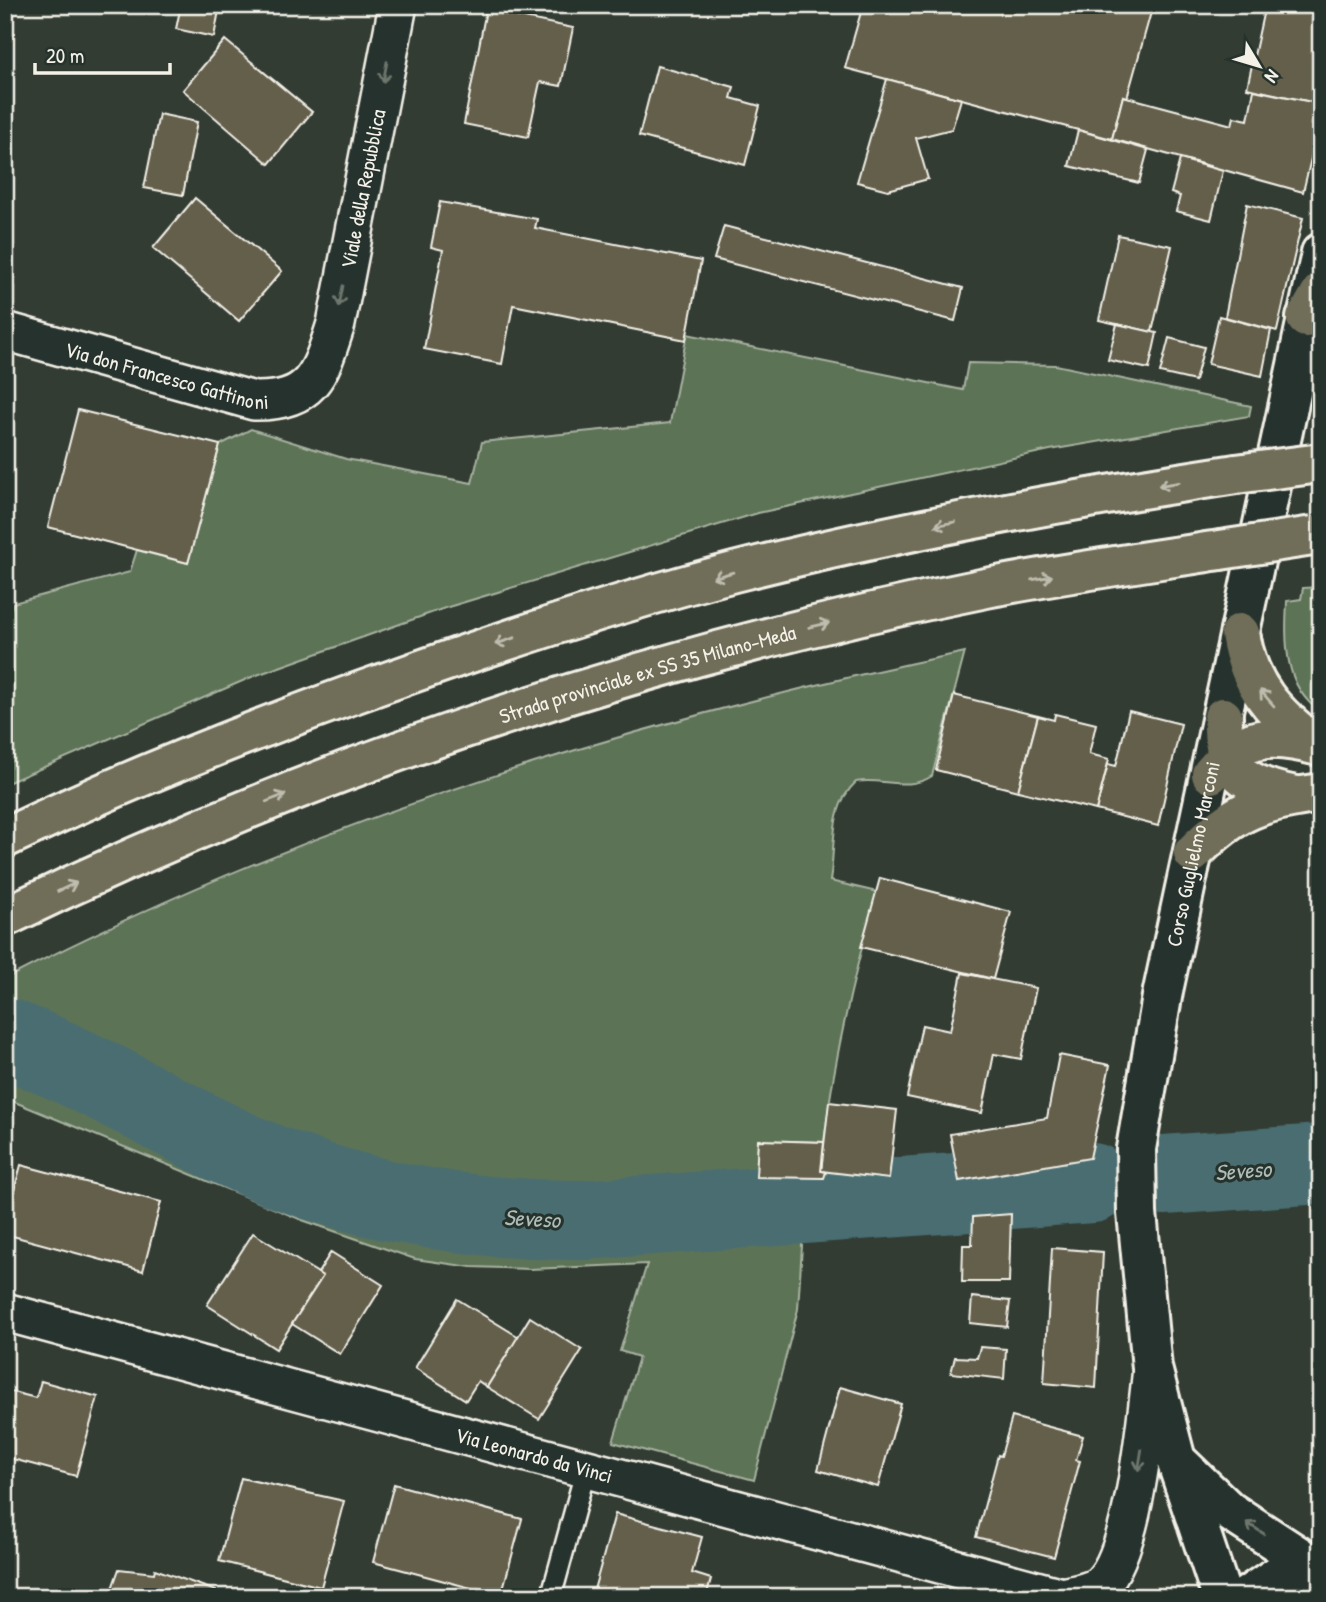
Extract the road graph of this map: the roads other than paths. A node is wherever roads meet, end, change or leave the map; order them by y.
1 (398, 5) edge
2 (1321, 253) edge
3 (1314, 305) edge
4 (5, 331) edge
5 (319, 371) joint
6 (1321, 463) edge
7 (1317, 535) edge
8 (1240, 633) junction
9 (1223, 717) joint
10 (1318, 746) edge
11 (1218, 766) junction
12 (1310, 795) edge
13 (5, 838) edge
14 (1193, 853) junction
15 (5, 917) edge
16 (5, 1312) edge
17 (1152, 1368) junction
18 (1176, 1460) junction
19 (586, 1469) junction
20 (1316, 1565) edge
21 (551, 1597) edge
22 (1062, 1597) edge
23 (1222, 1597) edge
24 (1246, 1597) edge

1 -> 5 street, Viale della Repubblica
2 - 3 street
3 - 8 street
4 - 5 street, Via don Francesco Gattinoni
6 -> 13 highway, bridge
15 -> 7 highway, Strada provinciale ex SS 35 Milano-Meda, bridge
8 - 9 street
10 -> 8 highway
9 - 11 highway
10 - 11 highway
11 - 12 highway
11 - 14 street, Corso Guglielmo Marconi
12 - 14 highway
14 - 17 street, Corso Guglielmo Marconi
16 - 19 street, Via Leonardo da Vinci
17 - 18 street, Corso Guglielmo Marconi
17 -> 22 street
20 -> 18 street
18 - 23 street, Corso Guglielmo Marconi
19 - 21 lane
19 - 22 street, Via Leonardo da Vinci
20 - 24 street

